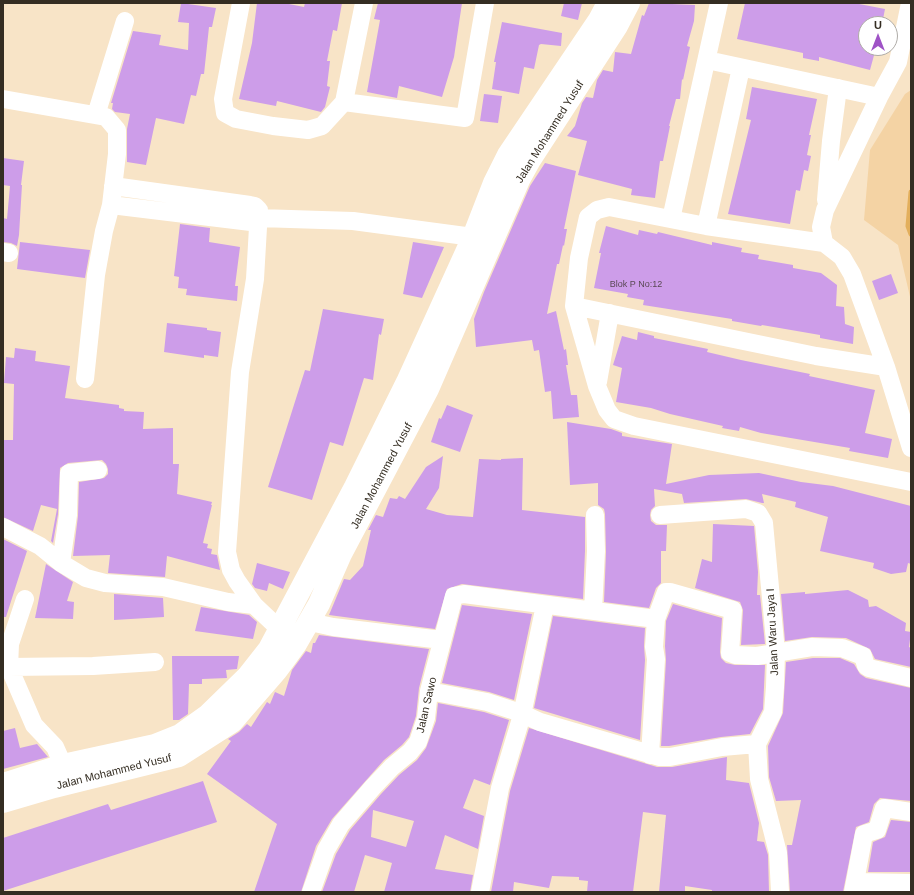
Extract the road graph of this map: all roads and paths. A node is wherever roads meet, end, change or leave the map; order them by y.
1 (241, 3) edge
2 (364, 3) edge
3 (485, 3) edge
4 (608, 3) edge
5 (629, 3) edge
6 (719, 3) edge
7 (910, 3) edge
8 (124, 21) dead end
9 (707, 60) junction
10 (741, 68) junction
11 (838, 88) junction
12 (878, 97) junction
13 (3, 99) edge
14 (344, 102) junction
15 (96, 115) junction
16 (113, 186) junction
17 (112, 205) junction
18 (825, 210) junction
19 (671, 219) junction
20 (259, 221) junction
21 (706, 226) junction
22 (474, 238) junction
23 (824, 243) junction
24 (574, 306) junction
25 (610, 313) junction
26 (886, 367) junction
27 (85, 379) dead end
28 (597, 386) junction
29 (911, 448) edge
30 (98, 470) dead end
31 (911, 482) edge
32 (595, 515) dead end
33 (660, 515) dead end
34 (3, 527) edge
35 (61, 563) junction
36 (25, 599) dead end
37 (254, 605) junction
38 (546, 605) junction
39 (593, 611) junction
40 (656, 619) junction
41 (310, 622) junction
42 (280, 629) junction
43 (442, 640) junction
44 (296, 644) junction
45 (776, 652) junction
46 (155, 662) dead end
47 (9, 667) junction
48 (911, 678) edge
49 (429, 691) junction
50 (522, 715) junction
51 (757, 744) junction
52 (650, 755) junction
53 (63, 765) junction
54 (3, 784) edge
55 (3, 802) edge
56 (911, 812) edge
57 (911, 883) edge
58 (854, 887) edge
59 (311, 892) edge
60 (480, 892) edge
61 (780, 892) edge

1 - 14 street
2 - 14 street
3 - 14 street
4 - 22 main road, Jalan Mohammed Yusuf
5 - 41 main road, Jalan Mohammed Yusuf
6 - 9 street
7 - 12 street
8 - 15 street
9 - 10 street
9 - 19 street
10 - 11 street
10 - 21 street
11 - 12 street
11 - 18 street
12 - 18 street
13 - 15 street
15 - 16 street
16 - 17 street
16 - 20 street
17 - 20 street
17 - 27 street
18 - 23 street
19 - 21 street
19 - 24 street
20 - 22 street
20 - 37 street
21 - 23 street
22 - 42 main road, Jalan Mohammed Yusuf
23 - 26 street
24 - 25 street
24 - 28 street
25 - 26 street
25 - 28 street
26 - 29 street
28 - 31 street
30 - 35 street
32 - 39 street
33 - 45 street, Jalan Waru Jaya I
34 - 35 street
35 - 37 street
36 - 47 street
37 - 42 street
38 - 39 street
38 - 43 street, Jalan Sawo
38 - 50 street
39 - 40 street
40 - 45 street
40 - 52 street
41 - 43 street
41 - 44 main road, Jalan Mohammed Yusuf
42 - 44 street
42 - 53 main road, Jalan Mohammed Yusuf
43 - 49 street, Jalan Sawo
44 - 55 main road, Jalan Mohammed Yusuf
45 - 48 street
45 - 51 street, Jalan Waru Jaya I
46 - 47 street
47 - 53 street
49 - 50 street
49 - 59 street, Jalan Sawo
50 - 52 street
50 - 60 street
51 - 52 street
51 - 61 street, Jalan Waru Jaya I
53 - 54 main road, Jalan Mohammed Yusuf
56 - 58 street
57 - 58 street

